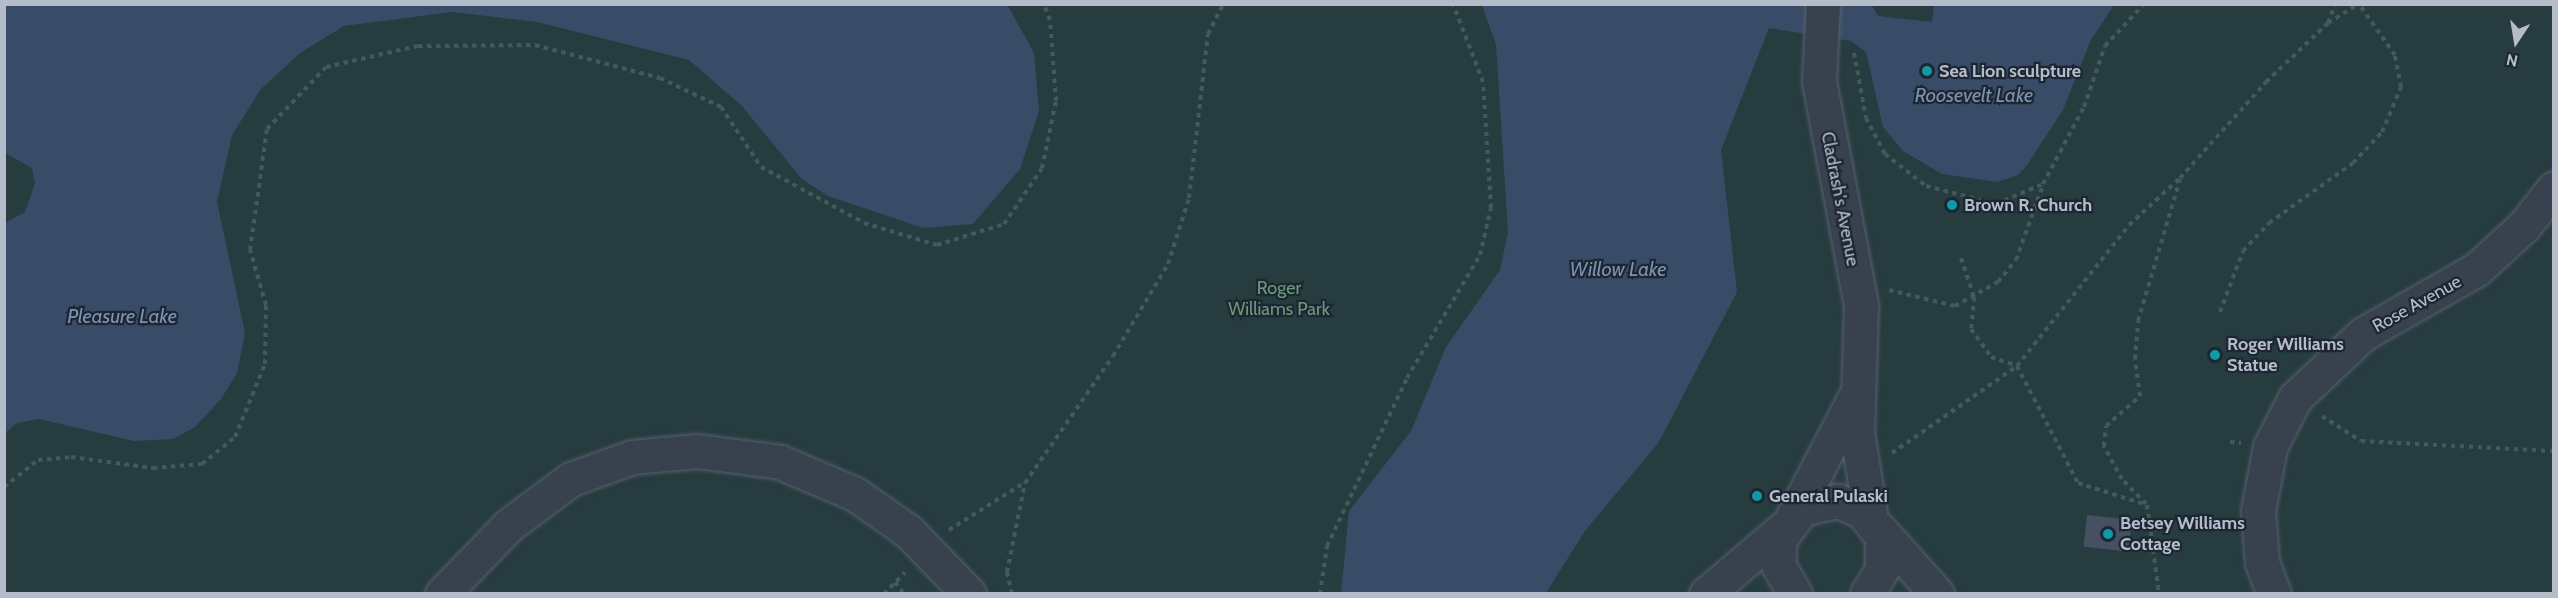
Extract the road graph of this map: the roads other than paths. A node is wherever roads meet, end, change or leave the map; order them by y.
1 (1823, 4) edge
2 (2553, 188) edge
3 (1857, 393) junction
4 (1789, 522) junction
5 (1874, 522) junction
6 (442, 594) edge
7 (969, 594) edge
8 (1706, 594) edge
9 (1795, 594) edge
10 (1867, 594) edge
11 (1936, 594) edge
12 (2274, 594) edge

1 - 3 street, Cladrash's Avenue
2 - 12 street, Rose Avenue
3 - 4 street, Cladrash's Avenue
3 - 5 street, Cladrash's Avenue
4 - 5 street
4 - 8 street
4 - 9 street
5 - 10 street, Cladrash's Avenue
5 - 11 street
6 - 7 street

